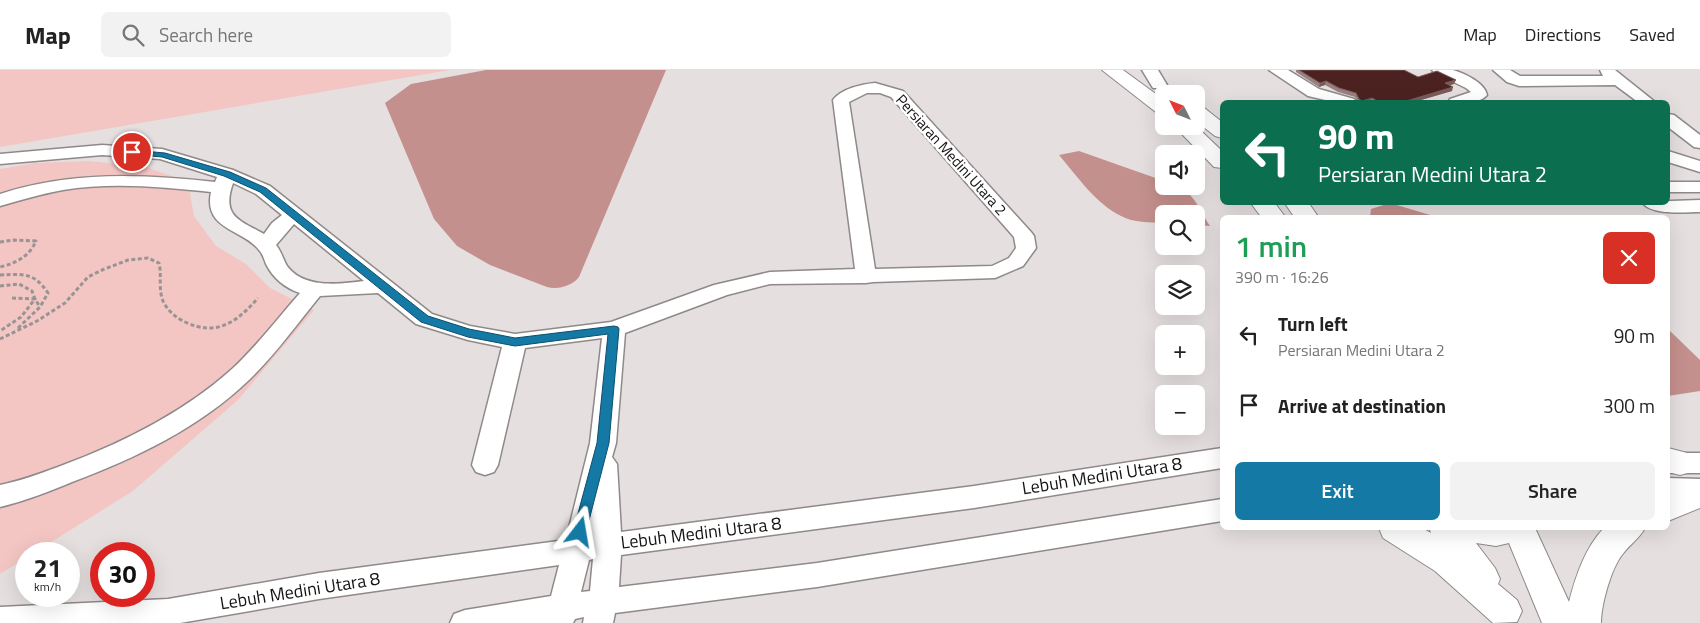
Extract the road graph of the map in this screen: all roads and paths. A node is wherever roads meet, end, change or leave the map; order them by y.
1 (1111, 70) edge
2 (1138, 70) edge
3 (1280, 70) edge
4 (1440, 70) edge
5 (1501, 70) edge
6 (1567, 70) edge
7 (1606, 70) edge
8 (1581, 80) junction
9 (1619, 80) junction
10 (1160, 83) edge
11 (1342, 100) edge
12 (1464, 100) edge
13 (1644, 100) edge
14 (1155, 102) edge
15 (1205, 118) edge
16 (1670, 120) edge
17 (1220, 130) edge
18 (1194, 135) edge
19 (1700, 143) edge
20 (1670, 157) edge
21 (0, 159) edge
22 (1220, 160) edge
23 (1700, 167) edge
24 (225, 181) junction
25 (1700, 187) edge
26 (1670, 188) edge
27 (0, 200) edge
28 (1263, 205) edge
29 (1297, 205) edge
30 (1661, 205) edge
31 (1700, 206) edge
32 (294, 214) junction
33 (1272, 215) edge
34 (1306, 215) edge
35 (0, 242) edge
36 (266, 245) junction
37 (0, 267) edge
38 (0, 275) edge
39 (866, 277) junction
40 (0, 286) edge
41 (385, 286) junction
42 (316, 288) junction
43 (12, 298) dead end
44 (36, 298) junction
45 (258, 298) dead end
46 (40, 307) junction
47 (614, 329) junction
48 (0, 330) edge
49 (1, 338) edge
50 (515, 342) junction
51 (603, 443) junction
52 (1220, 458) edge
53 (485, 465) dead end
54 (1676, 467) edge
55 (1700, 489) edge
56 (1700, 494) edge
57 (0, 496) edge
58 (1670, 507) edge
59 (1220, 510) edge
60 (1398, 530) edge
61 (1447, 530) edge
62 (1480, 530) edge
63 (1508, 530) edge
64 (1520, 530) edge
65 (1625, 530) edge
66 (609, 545) junction
67 (576, 550) junction
68 (601, 612) edge
69 (562, 615) edge
70 (1507, 617) edge
71 (0, 620) edge
72 (469, 623) edge
73 (1560, 623) edge
74 (1583, 623) edge

1 - 14 highway
2 - 10 highway
3 - 11 street
4 - 12 street
5 - 8 street
6 - 8 street
7 - 9 street
8 - 9 street
9 - 13 street
15 - 17 highway
16 - 19 street
18 - 22 highway
20 - 23 street
21 - 24 street, Persiaran Medini Utara 2
24 - 27 street
24 - 32 street, Persiaran Medini Utara 2
24 - 36 street
25 - 26 street
28 - 33 highway
29 - 34 highway
30 - 31 street
32 - 36 street
32 - 41 street, Persiaran Medini Utara 2
35 - 37 path
36 - 42 street
38 - 46 path
39 - 39 street, Persiaran Medini Utara 2
39 - 47 street, Persiaran Medini Utara 2
40 - 44 path
41 - 42 street
41 - 50 street, Persiaran Medini Utara 2
42 - 57 street
43 - 44 path
44 - 46 path
44 - 48 path
45 - 49 path
46 - 49 path
47 - 50 street, Persiaran Medini Utara 2
47 - 51 street
50 - 53 street
51 - 66 street
51 - 67 street
52 - 66 street, Lebuh Medini Utara 8
54 - 55 street
56 - 58 highway
59 - 68 street
60 - 70 highway
61 - 70 highway
62 - 63 highway
64 - 73 highway
65 - 74 highway
66 - 67 street, Lebuh Medini Utara 8
66 - 68 street
67 - 69 street
67 - 71 street, Lebuh Medini Utara 8
68 - 69 street
69 - 72 street

